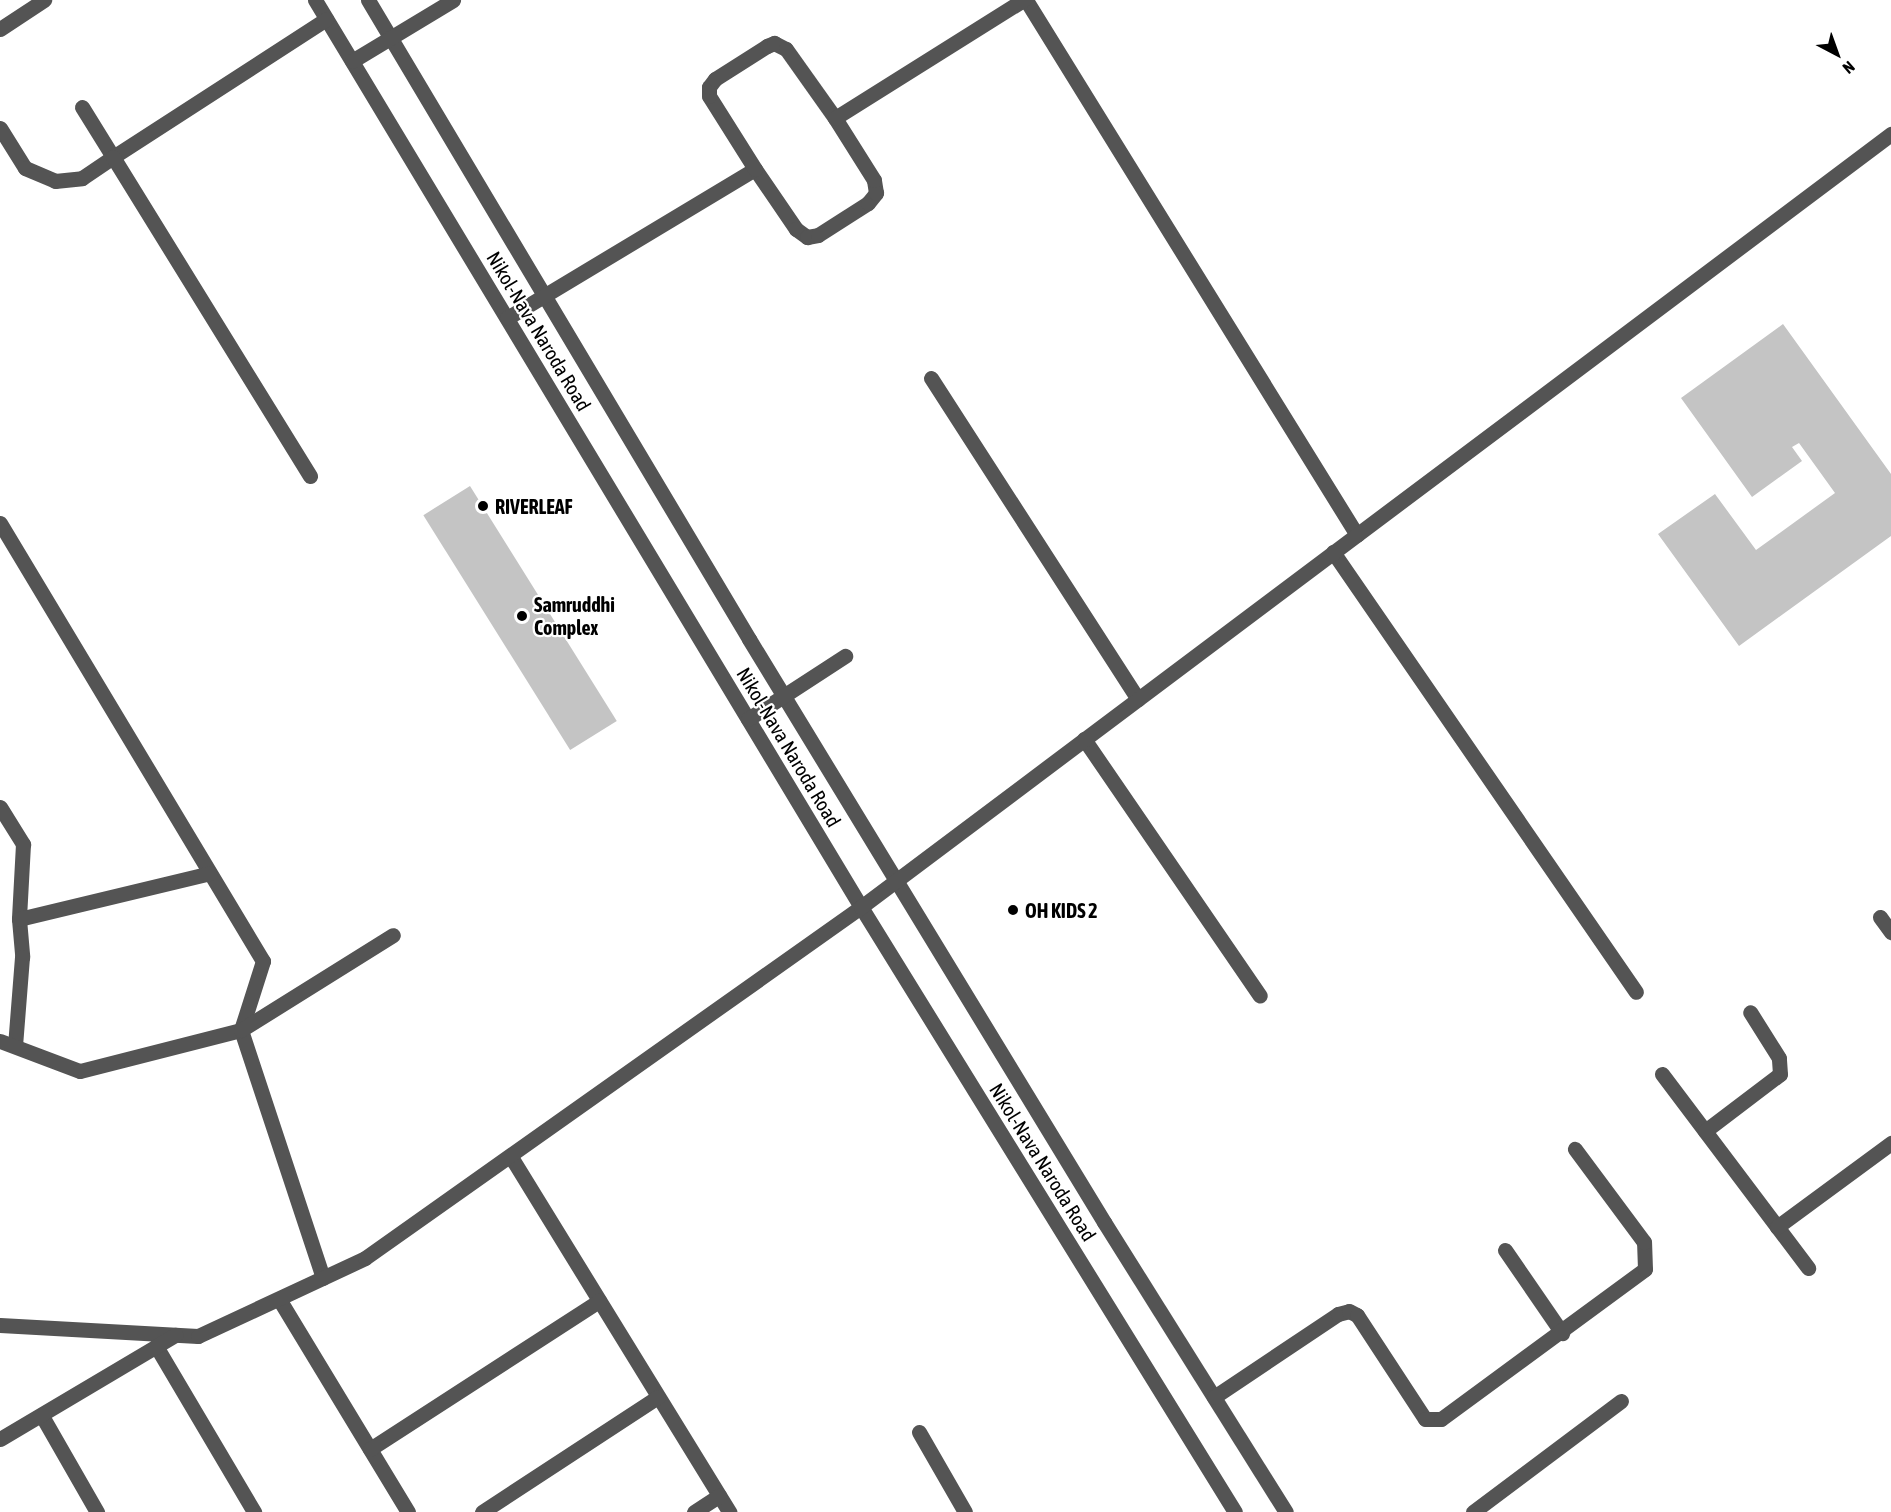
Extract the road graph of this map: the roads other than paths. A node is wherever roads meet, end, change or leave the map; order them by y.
1 (44, 0) edge
2 (315, 0) edge
3 (368, 0) edge
4 (453, 0) edge
5 (1025, 0) edge
6 (326, 19) junction
7 (0, 29) edge
8 (391, 38) junction
9 (352, 61) junction
10 (82, 107) dead end
11 (835, 118) junction
12 (0, 128) edge
13 (1891, 134) edge
14 (113, 157) junction
15 (755, 169) junction
16 (544, 295) junction
17 (507, 318) junction
18 (931, 378) dead end
19 (310, 476) dead end
20 (0, 523) edge
21 (1357, 535) junction
22 (1333, 552) junction
23 (845, 656) dead end
24 (784, 695) junction
25 (1138, 699) junction
26 (748, 719) junction
27 (1084, 740) junction
28 (0, 807) edge
29 (210, 873) junction
30 (896, 880) junction
31 (861, 907) junction
32 (1880, 916) dead end
33 (19, 919) junction
34 (1891, 932) edge
35 (393, 935) dead end
36 (1636, 992) dead end
37 (1260, 996) dead end
38 (1750, 1012) dead end
39 (241, 1030) junction
40 (0, 1041) edge
41 (15, 1046) junction
42 (1662, 1074) dead end
43 (1705, 1131) junction
44 (1891, 1143) edge
45 (1575, 1149) dead end
46 (511, 1157) junction
47 (1777, 1227) junction
48 (1505, 1250) dead end
49 (1808, 1268) dead end
50 (323, 1278) junction
51 (279, 1299) junction
52 (599, 1301) junction
53 (0, 1325) edge
54 (1562, 1333) junction
55 (175, 1335) junction
56 (156, 1346) junction
57 (658, 1397) junction
58 (1214, 1397) junction
59 (1621, 1401) dead end
60 (42, 1416) junction
61 (919, 1432) dead end
62 (0, 1439) edge
63 (370, 1449) junction
64 (719, 1496) junction
65 (98, 1512) edge
66 (254, 1512) edge
67 (408, 1512) edge
68 (482, 1512) edge
69 (694, 1512) edge
70 (729, 1512) edge
71 (965, 1512) edge
72 (1234, 1512) edge
73 (1286, 1512) edge
74 (1473, 1512) edge

1 - 7 street
2 - 6 street, Nikol-Nava Naroda Road
3 - 8 street
4 - 8 street
5 - 11 street
5 - 21 street
6 - 9 street, Nikol-Nava Naroda Road
6 - 14 street
8 - 9 street
8 - 16 street
9 - 17 street, Nikol-Nava Naroda Road
10 - 14 street
11 - 15 street
11 - 15 street
12 - 14 street
13 - 21 street
14 - 19 street
15 - 16 street
16 - 17 street
16 - 24 street
17 - 26 street, Nikol-Nava Naroda Road
18 - 25 street
20 - 29 street
21 - 22 street
22 - 25 street
22 - 36 street
23 - 24 street
24 - 26 street
24 - 30 street
25 - 27 street
26 - 31 street, Nikol-Nava Naroda Road
27 - 30 street
27 - 37 street
28 - 33 street
29 - 33 street
29 - 39 street
30 - 31 street
30 - 58 street
31 - 46 street
31 - 72 street, Nikol-Nava Naroda Road
32 - 34 street
33 - 41 street
35 - 39 street
38 - 43 street
39 - 41 street
39 - 50 street
40 - 41 street
42 - 43 street
43 - 47 street
44 - 47 street
45 - 54 street
46 - 50 street
46 - 52 street
47 - 49 street
48 - 54 street
50 - 51 street
51 - 55 street
51 - 63 street
52 - 57 street
52 - 63 street
53 - 55 street
54 - 58 street
55 - 56 street
56 - 60 street
56 - 66 street
57 - 64 street
57 - 68 street
58 - 73 street
59 - 74 street
60 - 62 street
60 - 65 street
61 - 71 street
63 - 67 street
64 - 69 street
64 - 70 street

